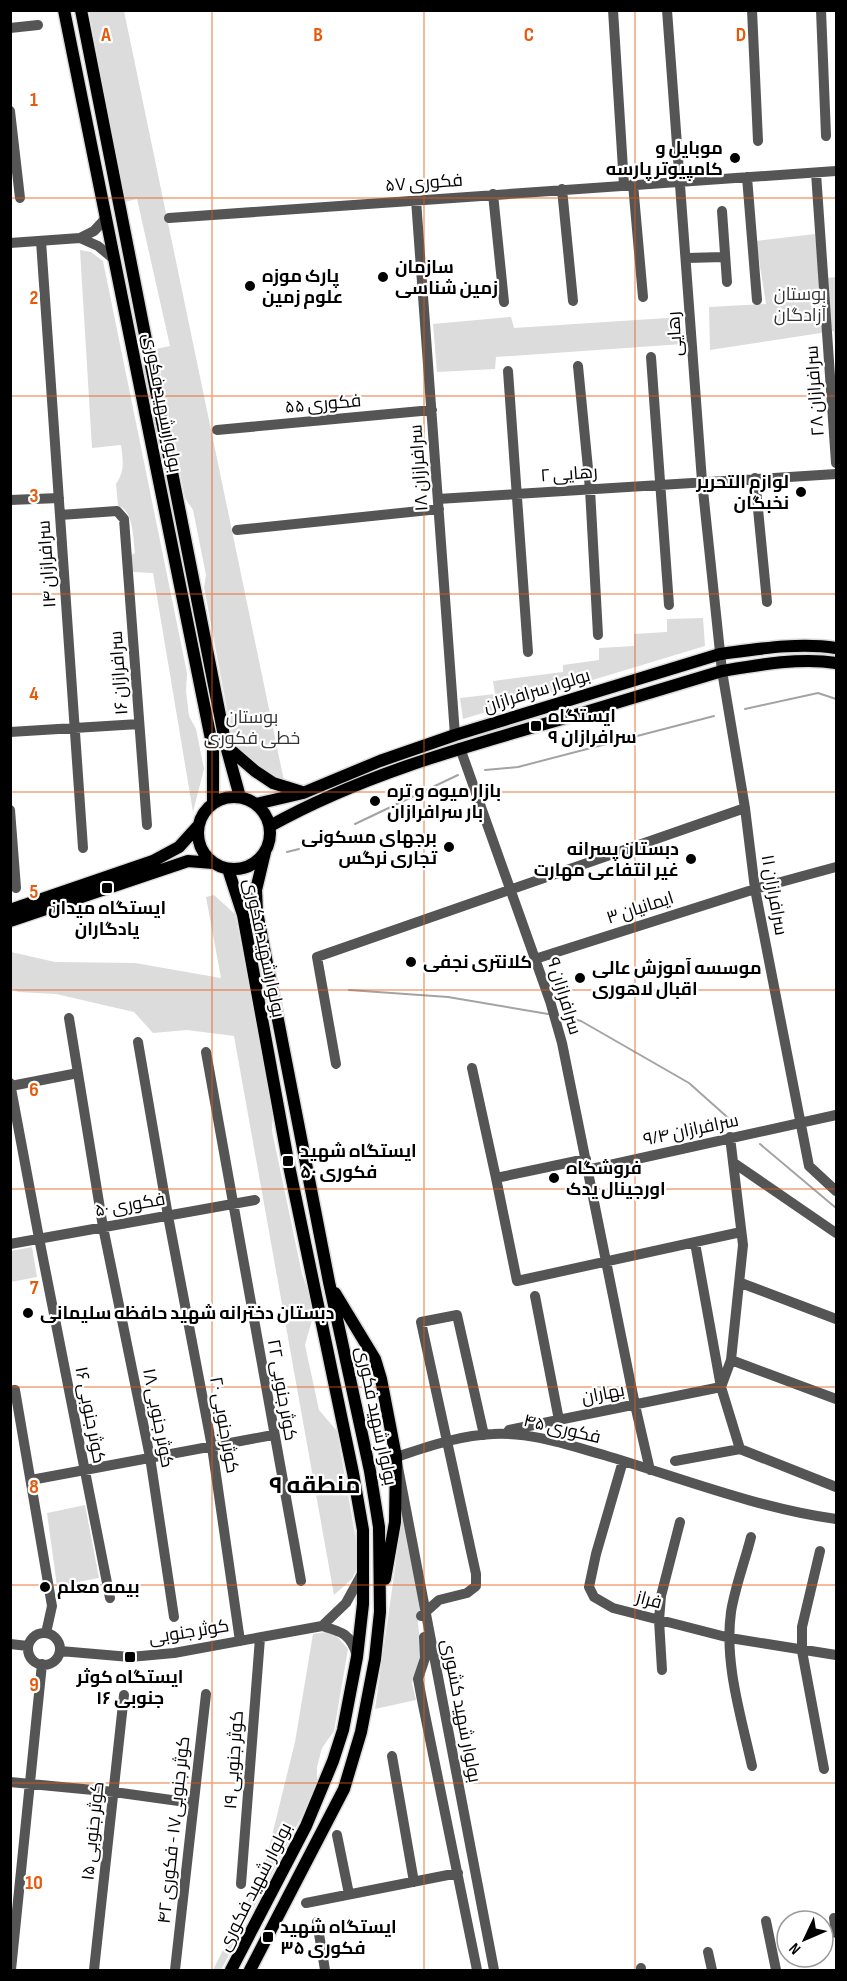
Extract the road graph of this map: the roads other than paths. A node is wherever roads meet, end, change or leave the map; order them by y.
1 (64, 10) edge
2 (81, 10) edge
3 (613, 10) edge
4 (668, 10) edge
5 (752, 10) edge
6 (821, 10) edge
7 (38, 25) dead end
8 (10, 28) edge
9 (10, 111) edge
10 (826, 136) dead end
11 (758, 141) dead end
12 (837, 171) edge
13 (816, 172) junction
14 (747, 177) junction
15 (681, 181) junction
16 (629, 184) junction
17 (562, 189) junction
18 (493, 194) junction
19 (20, 198) dead end
20 (416, 200) junction
21 (722, 211) dead end
22 (106, 218) junction
23 (169, 218) dead end
24 (80, 238) junction
25 (41, 241) junction
26 (10, 243) edge
27 (724, 257) junction
28 (687, 258) junction
29 (115, 260) junction
30 (727, 282) dead end
31 (643, 297) dead end
32 (757, 300) dead end
33 (573, 301) dead end
34 (504, 302) dead end
35 (651, 357) dead end
36 (578, 366) dead end
37 (508, 371) dead end
38 (432, 410) junction
39 (217, 430) dead end
40 (837, 463) edge
41 (837, 474) edge
42 (755, 478) junction
43 (702, 481) junction
44 (661, 484) junction
45 (590, 489) junction
46 (517, 494) junction
47 (59, 498) junction
48 (10, 500) edge
49 (438, 504) junction
50 (60, 515) junction
51 (237, 530) dead end
52 (767, 602) dead end
53 (669, 604) dead end
54 (598, 635) dead end
55 (837, 648) edge
56 (528, 652) dead end
57 (720, 654) junction
58 (837, 663) edge
59 (722, 670) junction
60 (139, 724) junction
61 (75, 728) junction
62 (10, 732) edge
63 (455, 735) junction
64 (226, 746) junction
65 (460, 748) junction
66 (303, 792) junction
67 (240, 797) junction
68 (213, 803) junction
69 (256, 804) junction
70 (745, 808) junction
71 (10, 810) edge
72 (147, 825) dead end
73 (198, 826) junction
74 (270, 826) junction
75 (83, 848) dead end
76 (265, 852) junction
77 (213, 863) junction
78 (837, 867) edge
79 (228, 869) junction
80 (16, 888) dead end
81 (510, 889) junction
82 (755, 889) junction
83 (10, 909) edge
84 (10, 921) edge
85 (535, 959) junction
86 (69, 1018) dead end
87 (138, 1042) dead end
88 (206, 1052) dead end
89 (336, 1064) dead end
90 (472, 1068) dead end
91 (78, 1073) junction
92 (11, 1084) edge
93 (837, 1115) edge
94 (802, 1123) junction
95 (730, 1137) junction
96 (734, 1163) junction
97 (586, 1164) junction
98 (496, 1178) junction
99 (837, 1191) edge
100 (255, 1200) dead end
101 (232, 1204) junction
102 (168, 1215) junction
103 (103, 1227) junction
104 (741, 1232) junction
105 (837, 1233) edge
106 (39, 1238) junction
107 (695, 1243) junction
108 (10, 1244) edge
109 (606, 1263) junction
110 (328, 1282) junction
111 (741, 1282) junction
112 (535, 1296) dead end
113 (837, 1319) edge
114 (731, 1360) junction
115 (721, 1387) junction
116 (13, 1390) edge
117 (837, 1399) edge
118 (635, 1405) junction
119 (559, 1420) junction
120 (488, 1434) junction
121 (273, 1435) junction
122 (446, 1441) junction
123 (212, 1447) junction
124 (740, 1449) junction
125 (150, 1456) junction
126 (396, 1457) junction
127 (622, 1461) junction
128 (675, 1461) dead end
129 (84, 1470) junction
130 (650, 1470) junction
131 (31, 1480) junction
132 (837, 1487) edge
133 (837, 1519) edge
134 (680, 1522) dead end
135 (751, 1537) dead end
136 (820, 1551) dead end
137 (363, 1571) junction
138 (301, 1581) dead end
139 (111, 1598) dead end
140 (425, 1611) junction
141 (380, 1612) junction
142 (174, 1617) dead end
143 (659, 1620) junction
144 (322, 1626) junction
145 (46, 1633) junction
146 (260, 1638) junction
147 (730, 1638) junction
148 (240, 1641) junction
149 (10, 1644) edge
150 (28, 1646) junction
151 (60, 1651) junction
152 (802, 1651) junction
153 (837, 1655) edge
154 (357, 1657) junction
155 (42, 1664) junction
156 (662, 1671) dead end
157 (438, 1676) junction
158 (418, 1679) junction
159 (206, 1694) dead end
160 (124, 1695) dead end
161 (392, 1756) dead end
162 (752, 1766) dead end
163 (824, 1769) dead end
164 (10, 1782) edge
165 (30, 1784) junction
166 (114, 1792) junction
167 (193, 1803) junction
168 (337, 1835) dead end
169 (458, 1873) junction
170 (414, 1882) junction
171 (241, 1884) dead end
172 (349, 1894) junction
173 (306, 1903) dead end
174 (766, 1921) dead end
175 (317, 1922) dead end
176 (708, 1952) dead end
177 (11, 1971) edge
178 (94, 1971) edge
179 (175, 1971) edge
180 (231, 1971) edge
181 (250, 1971) edge
182 (325, 1971) edge
183 (477, 1971) edge
184 (494, 1971) edge
185 (712, 1971) edge
186 (776, 1971) edge

1 - 22 main road, بولوار شهید فکوری
2 - 64 main road, بولوار شهید فکوری
3 - 16 street
4 - 15 street, رهایی
5 - 11 street
6 - 10 street
7 - 8 street
9 - 19 street
12 - 13 street, فکوری ۵۷
13 - 14 street, فکوری ۵۷
13 - 40 street, سرافرازان ۲۸
14 - 15 street, فکوری ۵۷
14 - 32 street
15 - 16 street, فکوری ۵۷
15 - 28 street, رهایی
16 - 17 street, فکوری ۵۷
16 - 31 street
17 - 18 street, فکوری ۵۷
17 - 33 street
18 - 20 street, فکوری ۵۷
18 - 34 street
20 - 23 street, فکوری ۵۷
20 - 38 street, سرافرازان ۱۸
21 - 27 street
22 - 24 street
22 - 29 main road, بولوار شهید فکوری
24 - 25 street
24 - 29 street
25 - 26 street
25 - 47 street, سرافرازان ۱۴
27 - 28 street
27 - 30 street
28 - 43 street, رهایی
29 - 68 main road, بولوار شهید فکوری
35 - 44 street
36 - 45 street
37 - 46 street
38 - 39 street, فکوری ۵۵
38 - 49 street, سرافرازان ۱۸
41 - 42 street, رهایی ۲
42 - 43 street, رهایی ۲
42 - 52 street
43 - 44 street, رهایی ۲
43 - 57 street, رهایی
44 - 45 street, رهایی ۲
44 - 53 street
45 - 46 street, رهایی ۲
45 - 54 street
46 - 49 street, رهایی ۲
46 - 56 street
47 - 48 street
47 - 50 street, سرافرازان ۱۴
49 - 51 street, رهایی ۲
49 - 63 street, سرافرازان ۱۸
50 - 60 street, سرافرازان ۱۶
50 - 61 street, سرافرازان ۱۴
55 - 57 main road, بولوار سرافرازان
57 - 59 street, رهایی
57 - 63 main road, بولوار سرافرازان
58 - 59 main road, بولوار سرافرازان
59 - 65 main road, بولوار سرافرازان
59 - 70 street, سرافرازان ۱۱
60 - 61 street
60 - 72 street, سرافرازان ۱۶
61 - 62 street
61 - 75 street, سرافرازان ۱۴
63 - 66 main road, بولوار سرافرازان
64 - 66 main road
64 - 67 main road, بولوار شهید فکوری
65 - 74 main road, بولوار سرافرازان
65 - 81 street, سرافرازان ۹
66 - 69 main road, بولوار سرافرازان
67 - 68 main road
67 - 69 main road
68 - 73 main road
69 - 74 main road
70 - 81 street
70 - 82 street, سرافرازان ۱۱
71 - 80 street
73 - 77 main road
73 - 83 main road
74 - 76 main road
76 - 79 main road
76 - 110 main road, بولوار شهید فکوری
77 - 79 main road
77 - 84 main road
78 - 82 street, ایمانیان ۳
79 - 137 main road, بولوار شهید فکوری
81 - 85 street, سرافرازان ۹
81 - 89 street
82 - 85 street, ایمانیان ۳
82 - 94 street, سرافرازان ۱۱
85 - 97 street, سرافرازان ۹
86 - 91 street, کوثر جنوبی ۱۸
87 - 102 street, کوثر جنوبی ۲۰
88 - 101 street, کوثر جنوبی ۲۲
90 - 98 street
91 - 92 street
91 - 103 street, کوثر جنوبی ۱۸
92 - 106 street, کوثر جنوبی ۱۶
93 - 94 street, سرافرازان ۹/۴
94 - 95 street, سرافرازان ۹/۴
94 - 99 street, سرافرازان ۱۱
95 - 96 street
95 - 97 street, سرافرازان ۹/۴
96 - 104 street
96 - 105 street
97 - 98 street, سرافرازان ۹/۴
97 - 109 street, سرافرازان ۹
98 - 109 street
100 - 101 street, فکوری ۵۰
101 - 102 street, فکوری ۵۰
101 - 121 street, کوثر جنوبی ۲۲
102 - 103 street, فکوری ۵۰
102 - 123 street, کوثر جنوبی ۲۰
103 - 106 street, فکوری ۵۰
103 - 125 street, کوثر جنوبی ۱۸
104 - 107 street
104 - 111 street
106 - 108 street, فکوری ۵۰
106 - 129 street, کوثر جنوبی ۱۶
107 - 109 street
107 - 115 street
109 - 118 street, سرافرازان ۹
110 - 126 main road
110 - 141 main road, بولوار شهید فکوری
111 - 113 street
111 - 114 street
112 - 119 street
114 - 115 street
114 - 117 street
115 - 118 street, بهاران
115 - 124 street
116 - 131 street
118 - 119 street, بهاران
118 - 130 street, سرافرازان ۹
119 - 120 street, بهاران
120 - 122 street, فکوری ۴۵
120 - 122 street
120 - 127 street, فکوری ۴۵
121 - 123 street
121 - 138 street, کوثر جنوبی ۲۲
122 - 126 street, فکوری ۴۵
122 - 140 street
123 - 125 street
123 - 148 street, کوثر جنوبی ۲۰
124 - 128 street
124 - 132 street
125 - 129 street
125 - 142 street, کوثر جنوبی ۱۸
126 - 140 street, بولوار شهید کشوری
126 - 141 main road
127 - 130 street, فکوری ۴۵
127 - 143 street, فراز
129 - 131 street
129 - 139 street, کوثر جنوبی ۱۶
130 - 133 street, فکوری ۴۵
131 - 145 street
134 - 143 street
135 - 147 street
136 - 152 street
137 - 144 street
137 - 154 main road, بولوار شهید فکوری
140 - 157 street, بولوار شهید کشوری
140 - 158 street
141 - 181 main road, بولوار شهید فکوری
143 - 147 street, فراز
143 - 156 street
144 - 146 street, کوثر جنوبی
144 - 154 street
145 - 150 street
145 - 151 street
146 - 148 street, کوثر جنوبی
146 - 171 street, کوثر جنوبی ۱۹
147 - 152 street, فراز
147 - 162 street
148 - 151 street, کوثر جنوبی
149 - 150 street
150 - 155 street
151 - 155 street
152 - 153 street, فراز
152 - 163 street
154 - 180 main road, بولوار شهید فکوری
155 - 165 street
157 - 158 street
157 - 184 street, بولوار شهید کشوری
158 - 169 street, بولوار شهید کشوری
159 - 167 street, کوثر جنوبی۱۷ - فکوری ۴۲
160 - 166 street, کوثر جنوبی ۱۵
161 - 170 street
164 - 165 street
165 - 166 street
165 - 177 street
166 - 167 street
166 - 178 street, کوثر جنوبی ۱۵
167 - 179 street, کوثر جنوبی۱۷ - فکوری ۴۲
168 - 172 street
169 - 170 street
169 - 183 street, بولوار شهید کشوری
170 - 172 street
172 - 173 street
174 - 186 street
175 - 182 street
176 - 185 street

